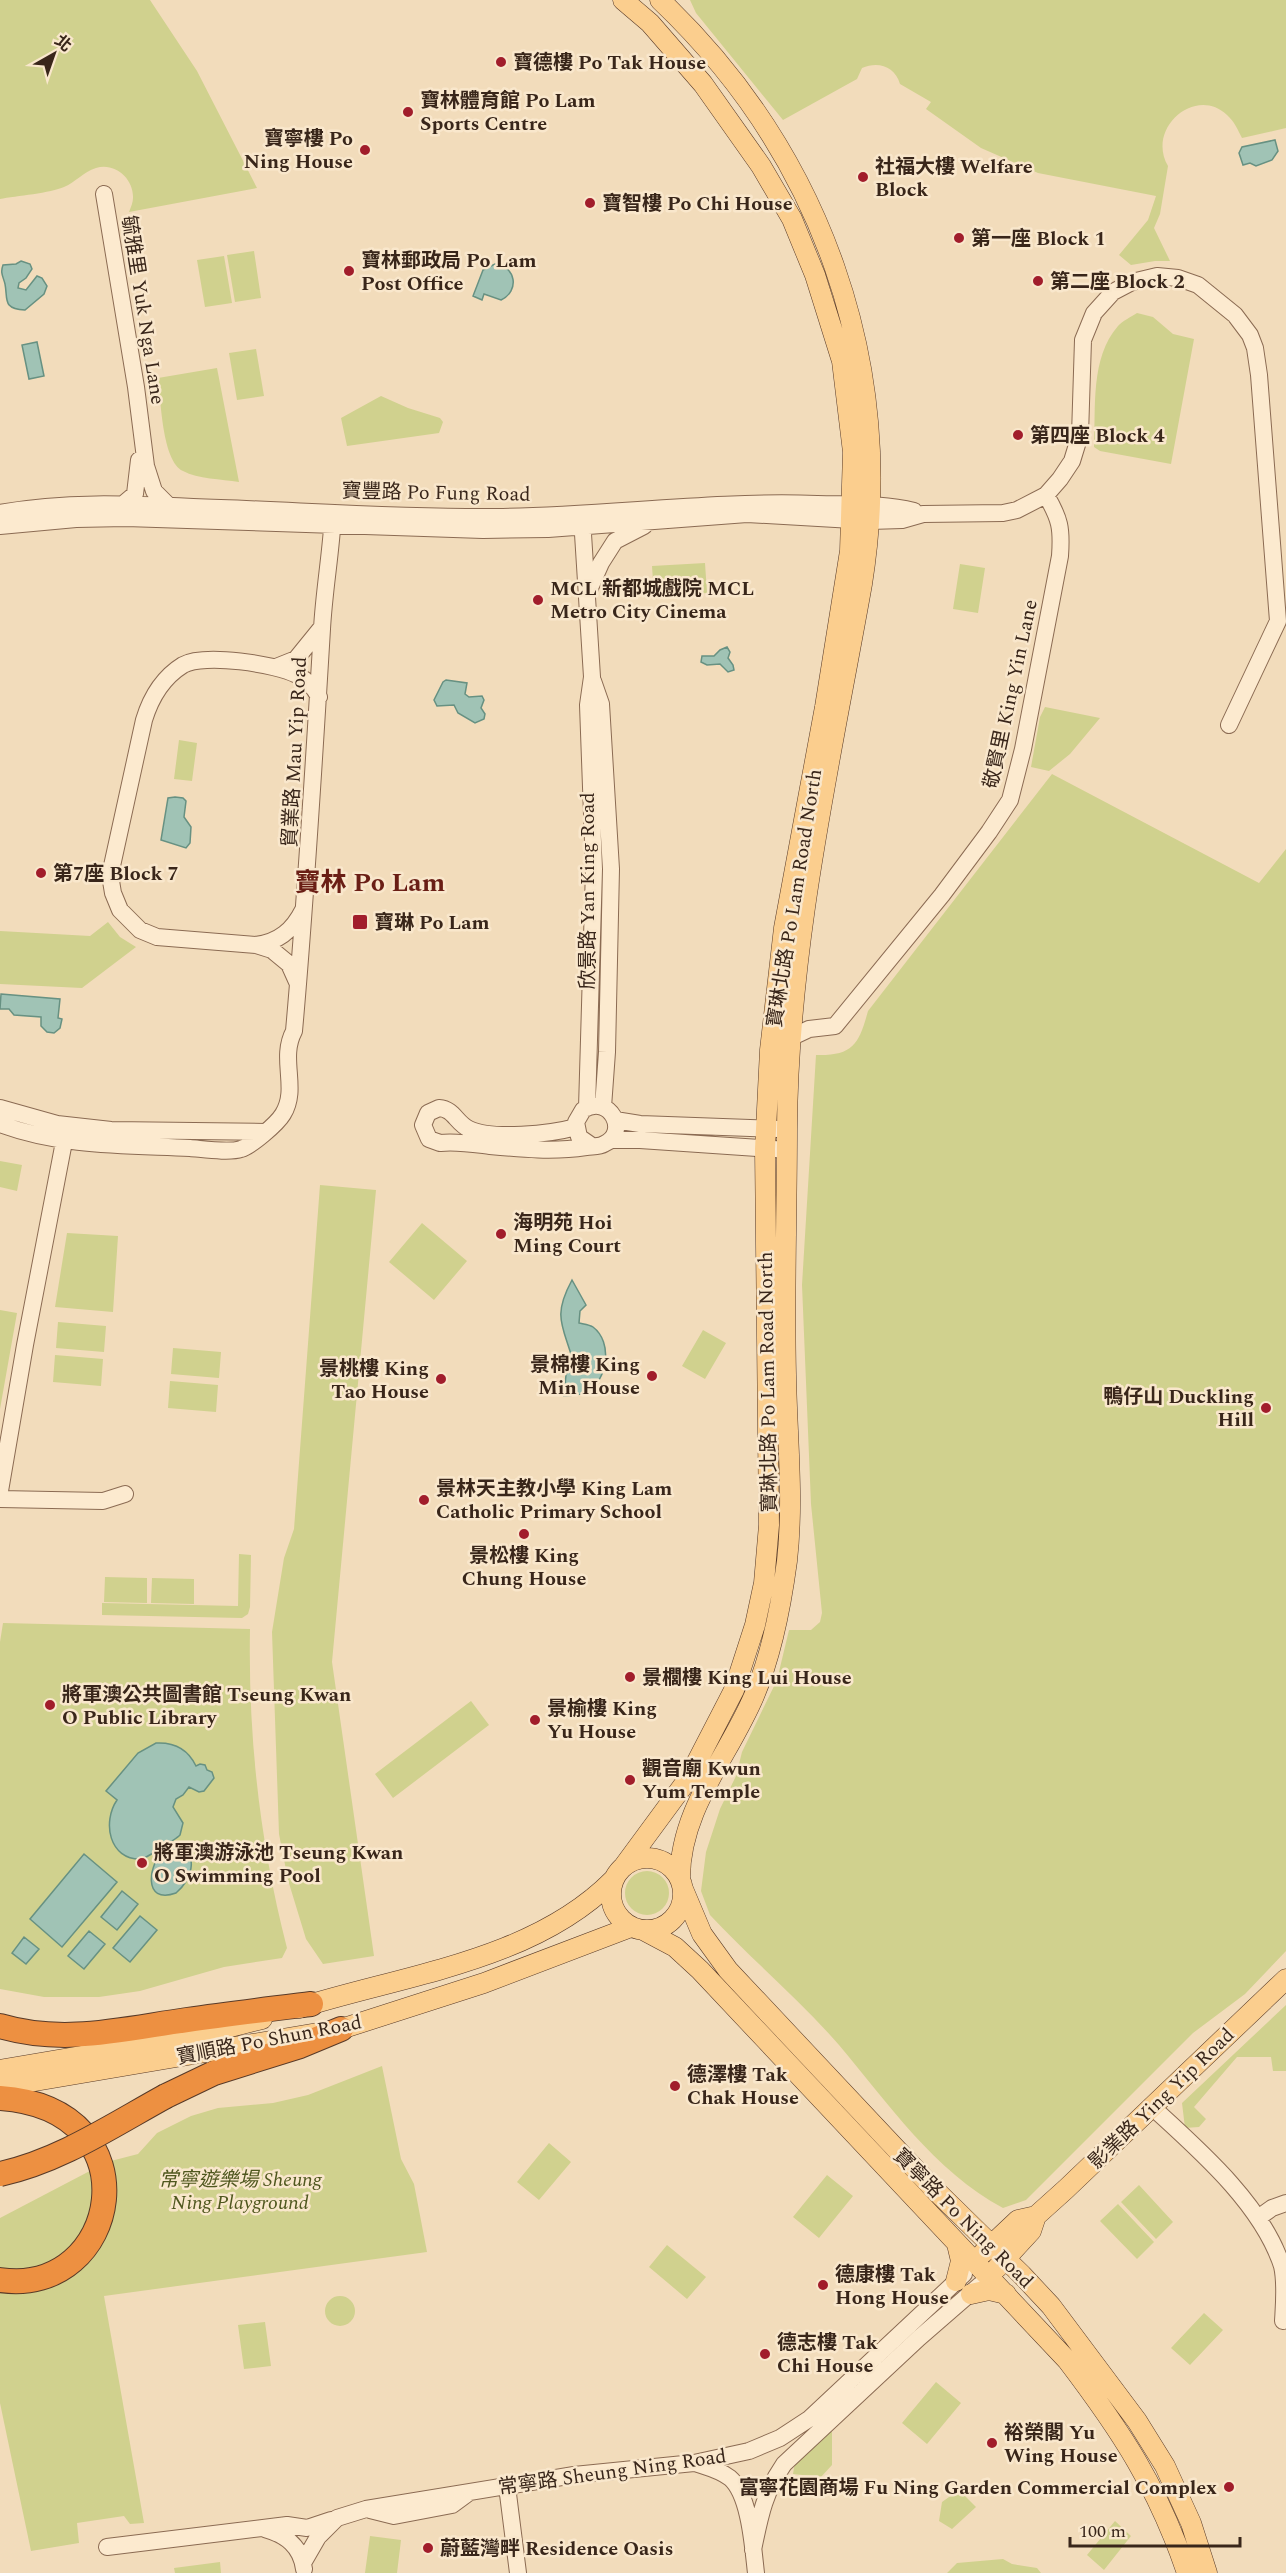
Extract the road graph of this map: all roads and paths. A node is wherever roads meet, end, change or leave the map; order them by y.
1 (623, 0) edge
2 (660, 0) edge
3 (104, 194) dead end
4 (141, 432) junction
5 (1046, 495) junction
6 (122, 505) junction
7 (169, 506) junction
8 (0, 513) edge
9 (861, 513) junction
10 (332, 518) junction
11 (582, 520) junction
12 (650, 523) junction
13 (0, 526) edge
14 (588, 592) junction
15 (322, 627) junction
16 (276, 667) junction
17 (319, 697) junction
18 (1229, 725) dead end
19 (305, 907) junction
20 (256, 945) junction
21 (298, 985) junction
22 (792, 1037) junction
23 (595, 1107) junction
24 (0, 1108) edge
25 (488, 1120) dead end
26 (615, 1120) junction
27 (0, 1124) edge
28 (464, 1126) junction
29 (576, 1127) junction
30 (766, 1129) junction
31 (788, 1130) junction
32 (66, 1133) junction
33 (611, 1140) junction
34 (592, 1146) junction
35 (765, 1149) junction
36 (788, 1150) junction
37 (0, 1491) edge
38 (125, 1494) dead end
39 (0, 1499) edge
40 (619, 1873) junction
41 (682, 1884) junction
42 (637, 1928) junction
43 (1286, 1979) edge
44 (311, 2004) junction
45 (0, 2026) edge
46 (341, 2029) junction
47 (0, 2070) edge
48 (0, 2087) edge
49 (0, 2098) edge
50 (1152, 2106) junction
51 (0, 2174) edge
52 (1286, 2204) edge
53 (1036, 2216) junction
54 (1258, 2218) junction
55 (957, 2244) junction
56 (1001, 2245) junction
57 (982, 2269) junction
58 (0, 2280) edge
59 (964, 2288) junction
60 (1006, 2294) junction
61 (1283, 2321) dead end
62 (694, 2463) junction
63 (515, 2484) junction
64 (337, 2518) junction
65 (261, 2528) junction
66 (107, 2547) dead end
67 (753, 2550) junction
68 (304, 2568) edge
69 (518, 2573) edge
70 (756, 2573) edge
71 (1186, 2573) edge
72 (1207, 2573) edge

1 - 9 main road, 寶琳北路 Po Lam Road North
2 - 9 main road, 寶琳北路 Po Lam Road North
3 - 4 street, 毓雅里 Yuk Nga Lane
4 - 6 street, 毓雅里 Yuk Nga Lane
4 - 7 street, 毓雅里 Yuk Nga Lane
5 - 9 street
5 - 18 street
5 - 22 street, 敬賢里 King Yin Lane
6 - 7 street, 寶豐路 Po Fung Road
6 - 8 street, 寶豐路 Po Fung Road
7 - 10 street, 寶豐路 Po Fung Road
9 - 11 street, 寶豐路 Po Fung Road
9 - 12 street, 寶豐路 Po Fung Road
9 - 22 main road, 寶琳北路 Po Lam Road North
9 - 30 main road, 寶琳北路 Po Lam Road North
10 - 11 street, 寶豐路 Po Fung Road
10 - 13 street, 寶豐路 Po Fung Road
10 - 15 street, 貿業路 Mau Yip Road
11 - 12 street, 寶豐路 Po Fung Road
11 - 14 street, 欣景路 Yan King Road
12 - 14 street, 欣景路 Yan King Road
14 - 23 street, 欣景路 Yan King Road
15 - 16 street
15 - 17 street, 貿業路 Mau Yip Road
16 - 17 street
16 - 20 street
17 - 19 street, 貿業路 Mau Yip Road
19 - 20 street
19 - 21 street, 貿業路 Mau Yip Road
20 - 21 street
21 - 32 street, 貿業路 Mau Yip Road
22 - 31 main road, 寶琳北路 Po Lam Road North
23 - 26 street
23 - 29 street
24 - 32 street
25 - 28 street
26 - 30 street
26 - 33 street
27 - 32 street
28 - 29 street
28 - 34 street
29 - 34 street
30 - 31 street
30 - 35 main road, 寶琳北路 Po Lam Road North
31 - 36 main road, 寶琳北路 Po Lam Road North
32 - 37 street
33 - 34 street
33 - 35 street
35 - 36 street
35 - 40 main road, 寶琳北路 Po Lam Road North
36 - 41 main road, 寶琳北路 Po Lam Road North
38 - 39 street
40 - 41 main road
40 - 42 main road
40 - 44 main road, 寶順路 Po Shun Road
41 - 42 main road
41 - 56 main road, 寶寧路 Po Ning Road
42 - 46 main road, 寶順路 Po Shun Road
42 - 55 main road, 寶寧路 Po Ning Road
43 - 50 main road, 影業路 Ying Yip Road
44 - 45 highway
44 - 47 main road, 寶順路 Po Shun Road
46 - 48 main road, 寶順路 Po Shun Road
46 - 51 highway, bridge
49 - 58 highway
50 - 53 main road, 影業路 Ying Yip Road
50 - 54 street
52 - 54 street
53 - 56 main road, 影業路 Ying Yip Road
53 - 56 main road, 影業路 Ying Yip Road
54 - 61 street
55 - 57 main road, 寶寧路 Po Ning Road
55 - 59 main road
56 - 57 main road, 常寧路 Sheung Ning Road
56 - 72 main road, 寶寧路 Po Ning Road
57 - 59 street, 常寧路 Sheung Ning Road
57 - 60 main road, 寶寧路 Po Ning Road
59 - 60 main road
59 - 62 street, 常寧路 Sheung Ning Road
59 - 67 street, 常寧路 Sheung Ning Road
60 - 71 main road, 寶寧路 Po Ning Road
62 - 63 street, 常寧路 Sheung Ning Road
62 - 67 street
63 - 64 street, 常寧路 Sheung Ning Road
63 - 69 street
64 - 65 street, 常寧路 Sheung Ning Road
64 - 68 street, 常寧路 Sheung Ning Road
65 - 66 street, 常寧路 Sheung Ning Road
65 - 68 street
67 - 70 street

